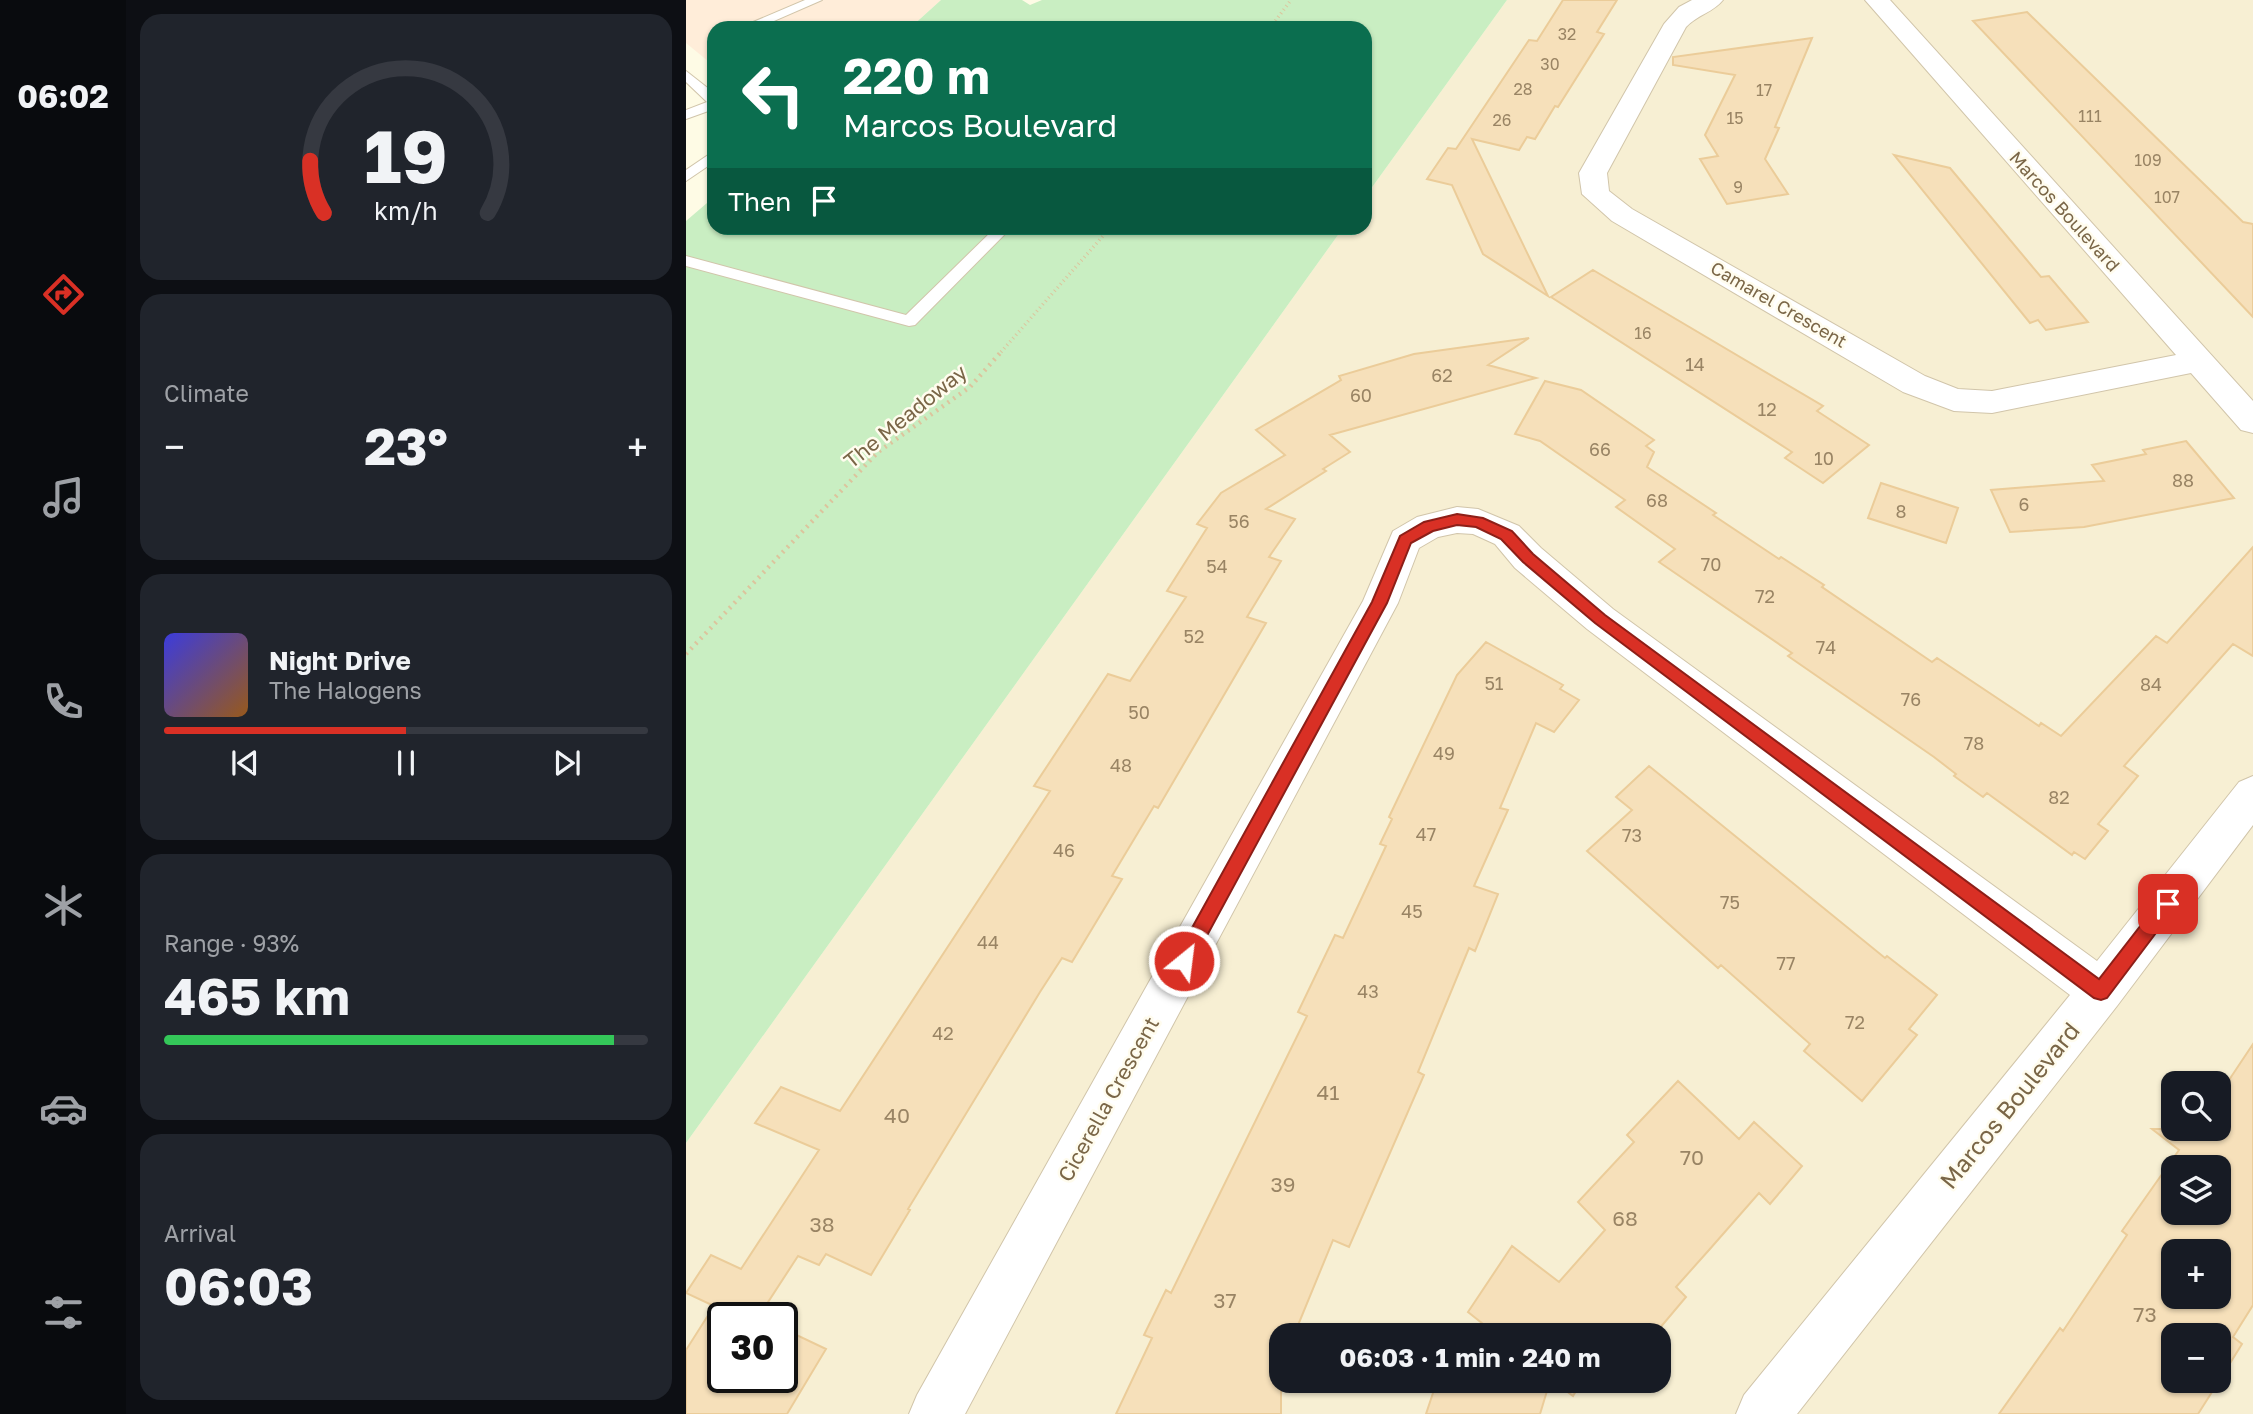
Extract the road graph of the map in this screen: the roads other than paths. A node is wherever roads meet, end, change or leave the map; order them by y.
1 (816, 0) edge
2 (1711, 0) edge
3 (1877, 0) edge
4 (764, 21) edge
5 (686, 75) edge
6 (707, 95) edge
7 (707, 105) edge
8 (686, 114) edge
9 (707, 160) edge
10 (686, 177) edge
11 (996, 235) edge
12 (686, 261) edge
13 (2199, 361) junction
14 (2253, 422) edge
15 (2253, 794) edge
16 (2101, 991) junction
17 (936, 1414) edge
18 (1763, 1414) edge

1 - 4 lane
2 - 13 street, Camarel Crescent
3 - 13 street, Marcos Boulevard
5 - 6 lane
7 - 8 lane
9 - 10 lane
11 - 12 lane
13 - 14 street, Marcos Boulevard
15 - 16 street, Marcos Boulevard
16 - 17 street, Cicerella Crescent
16 - 18 street, Marcos Boulevard

